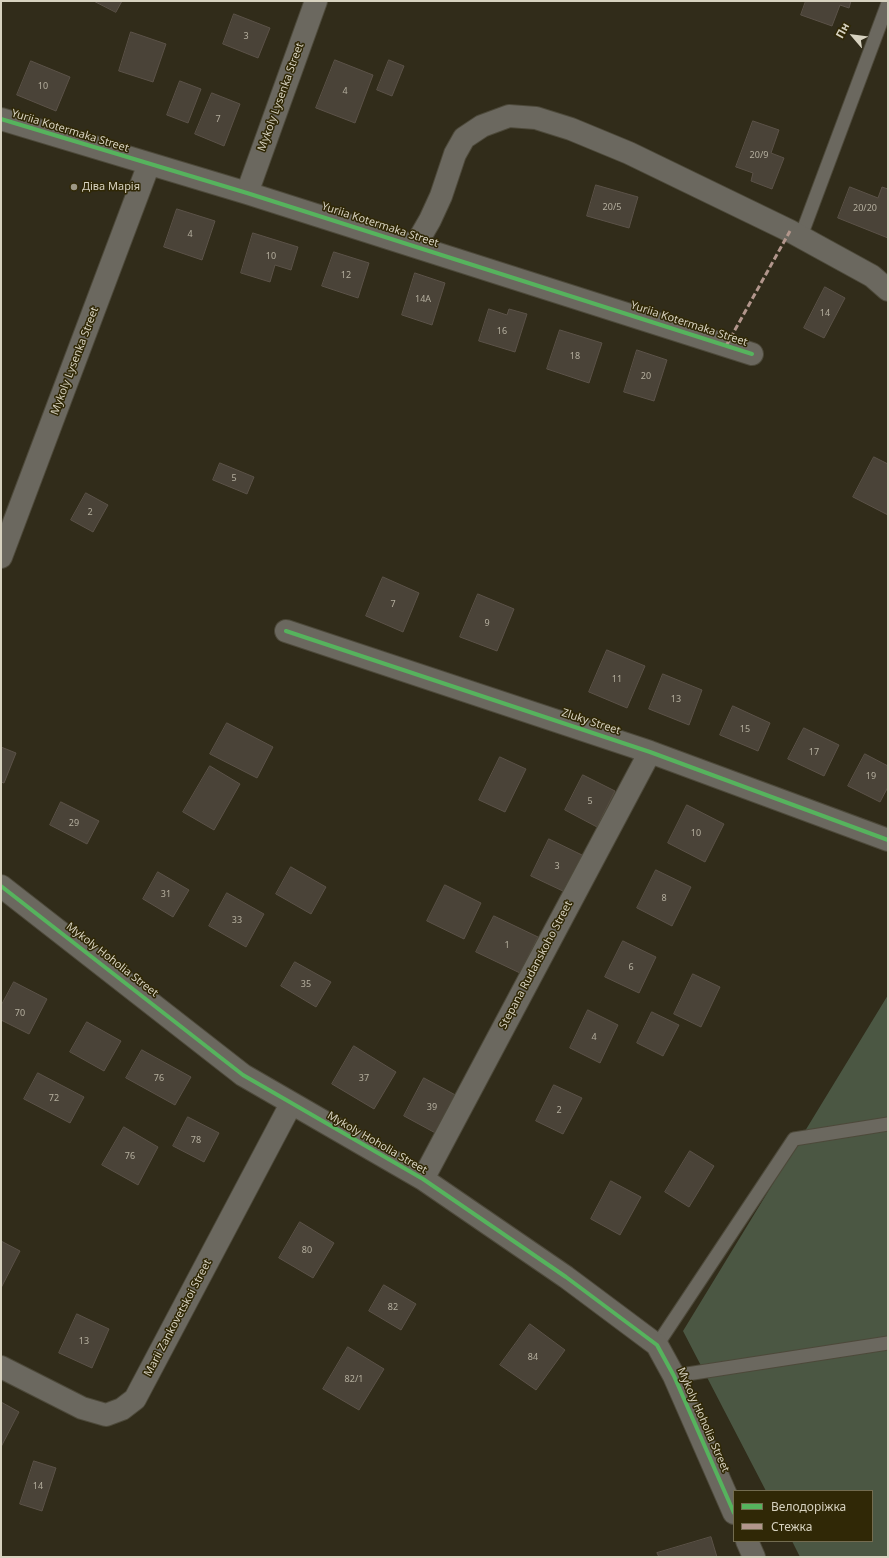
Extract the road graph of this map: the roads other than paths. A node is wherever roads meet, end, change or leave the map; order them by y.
1 (316, 1) edge
2 (888, 3) edge
3 (1, 119) edge
4 (149, 164) junction
5 (247, 193) junction
6 (801, 236) junction
7 (415, 246) junction
8 (888, 290) edge
9 (752, 354) dead end
10 (1, 557) edge
11 (286, 631) dead end
12 (650, 752) junction
13 (888, 840) edge
14 (1, 886) edge
15 (291, 1104) junction
16 (888, 1124) edge
17 (423, 1179) junction
18 (888, 1343) edge
19 (658, 1345) junction
20 (1, 1367) edge
21 (674, 1376) junction
22 (733, 1511) edge
23 (746, 1542) edge
24 (754, 1557) edge

1 - 5 street, Mykoly Lysenka Street
2 - 6 lane
3 - 4 street, Yuriia Kotermaka Street
4 - 5 street, Yuriia Kotermaka Street
4 - 10 street, Mykoly Lysenka Street
5 - 7 street, Yuriia Kotermaka Street
6 - 7 street, Yuriia Kotermaka Street
6 - 8 street, Yuriia Kotermaka Street
7 - 9 street, Yuriia Kotermaka Street
11 - 12 street, Zluky Street
12 - 13 street, Zluky Street
12 - 17 street, Stepana Rudanskoho Street
14 - 15 street, Mykoly Hoholia Street
15 - 17 street, Mykoly Hoholia Street
15 - 20 street, Marii Zankovetskoi Street
16 - 19 lane
17 - 19 street, Mykoly Hoholia Street
18 - 21 lane
19 - 21 street, Mykoly Hoholia Street
21 - 22 street, Mykoly Hoholia Street
23 - 24 street

